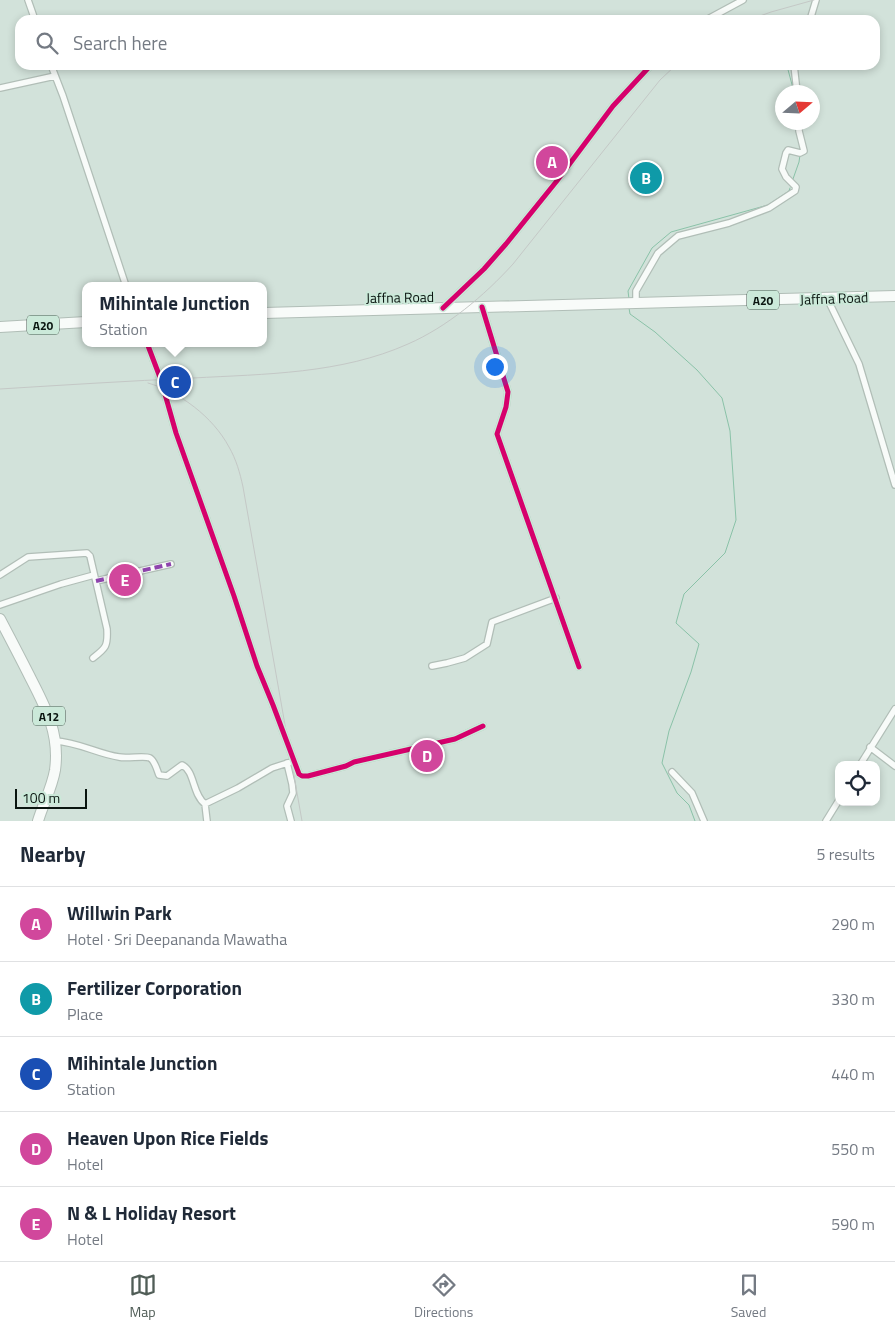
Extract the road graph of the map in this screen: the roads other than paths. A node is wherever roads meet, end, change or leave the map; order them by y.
1 (28, 0) edge
2 (742, 0) edge
3 (816, 0) edge
4 (33, 15) edge
5 (715, 15) edge
6 (812, 15) edge
7 (53, 70) edge
8 (645, 70) edge
9 (795, 70) edge
10 (55, 76) junction
11 (796, 85) edge
12 (0, 88) edge
13 (799, 130) edge
14 (125, 282) edge
15 (895, 296) edge
16 (827, 298) junction
17 (631, 303) junction
18 (482, 307) junction
19 (443, 308) junction
20 (267, 312) edge
21 (82, 322) edge
22 (0, 327) edge
23 (149, 347) edge
24 (895, 485) edge
25 (171, 564) dead end
26 (0, 575) edge
27 (95, 578) junction
28 (556, 598) junction
29 (0, 605) edge
30 (0, 619) edge
31 (93, 658) dead end
32 (432, 666) dead end
33 (579, 667) dead end
34 (895, 709) edge
35 (483, 726) dead end
36 (55, 741) junction
37 (870, 747) junction
38 (862, 761) edge
39 (290, 762) junction
40 (895, 766) edge
41 (672, 772) dead end
42 (205, 804) junction
43 (835, 806) edge
44 (38, 821) edge
45 (207, 821) edge
46 (291, 821) edge
47 (704, 821) edge
48 (826, 821) edge

1 - 4 street
2 - 5 street
3 - 6 street
7 - 10 street
8 - 19 street
9 - 11 street
10 - 12 street
10 - 14 street
13 - 17 street
15 - 16 highway, Jaffna Road / A20
16 - 17 highway, Jaffna Road / A20
16 - 24 street
17 - 18 highway, Jaffna Road / A20
18 - 19 highway, Jaffna Road / A20
18 - 28 street
19 - 20 highway, Jaffna Road / A20
21 - 22 highway, A20
23 - 39 street
25 - 27 street
26 - 27 street
27 - 29 street
27 - 31 street
28 - 32 street
28 - 33 street
30 - 36 highway, A12
34 - 37 street
35 - 39 street
36 - 42 street
36 - 44 highway, A12
37 - 38 street
37 - 40 street
39 - 42 street
39 - 46 street
41 - 47 street
42 - 45 street
43 - 48 street

